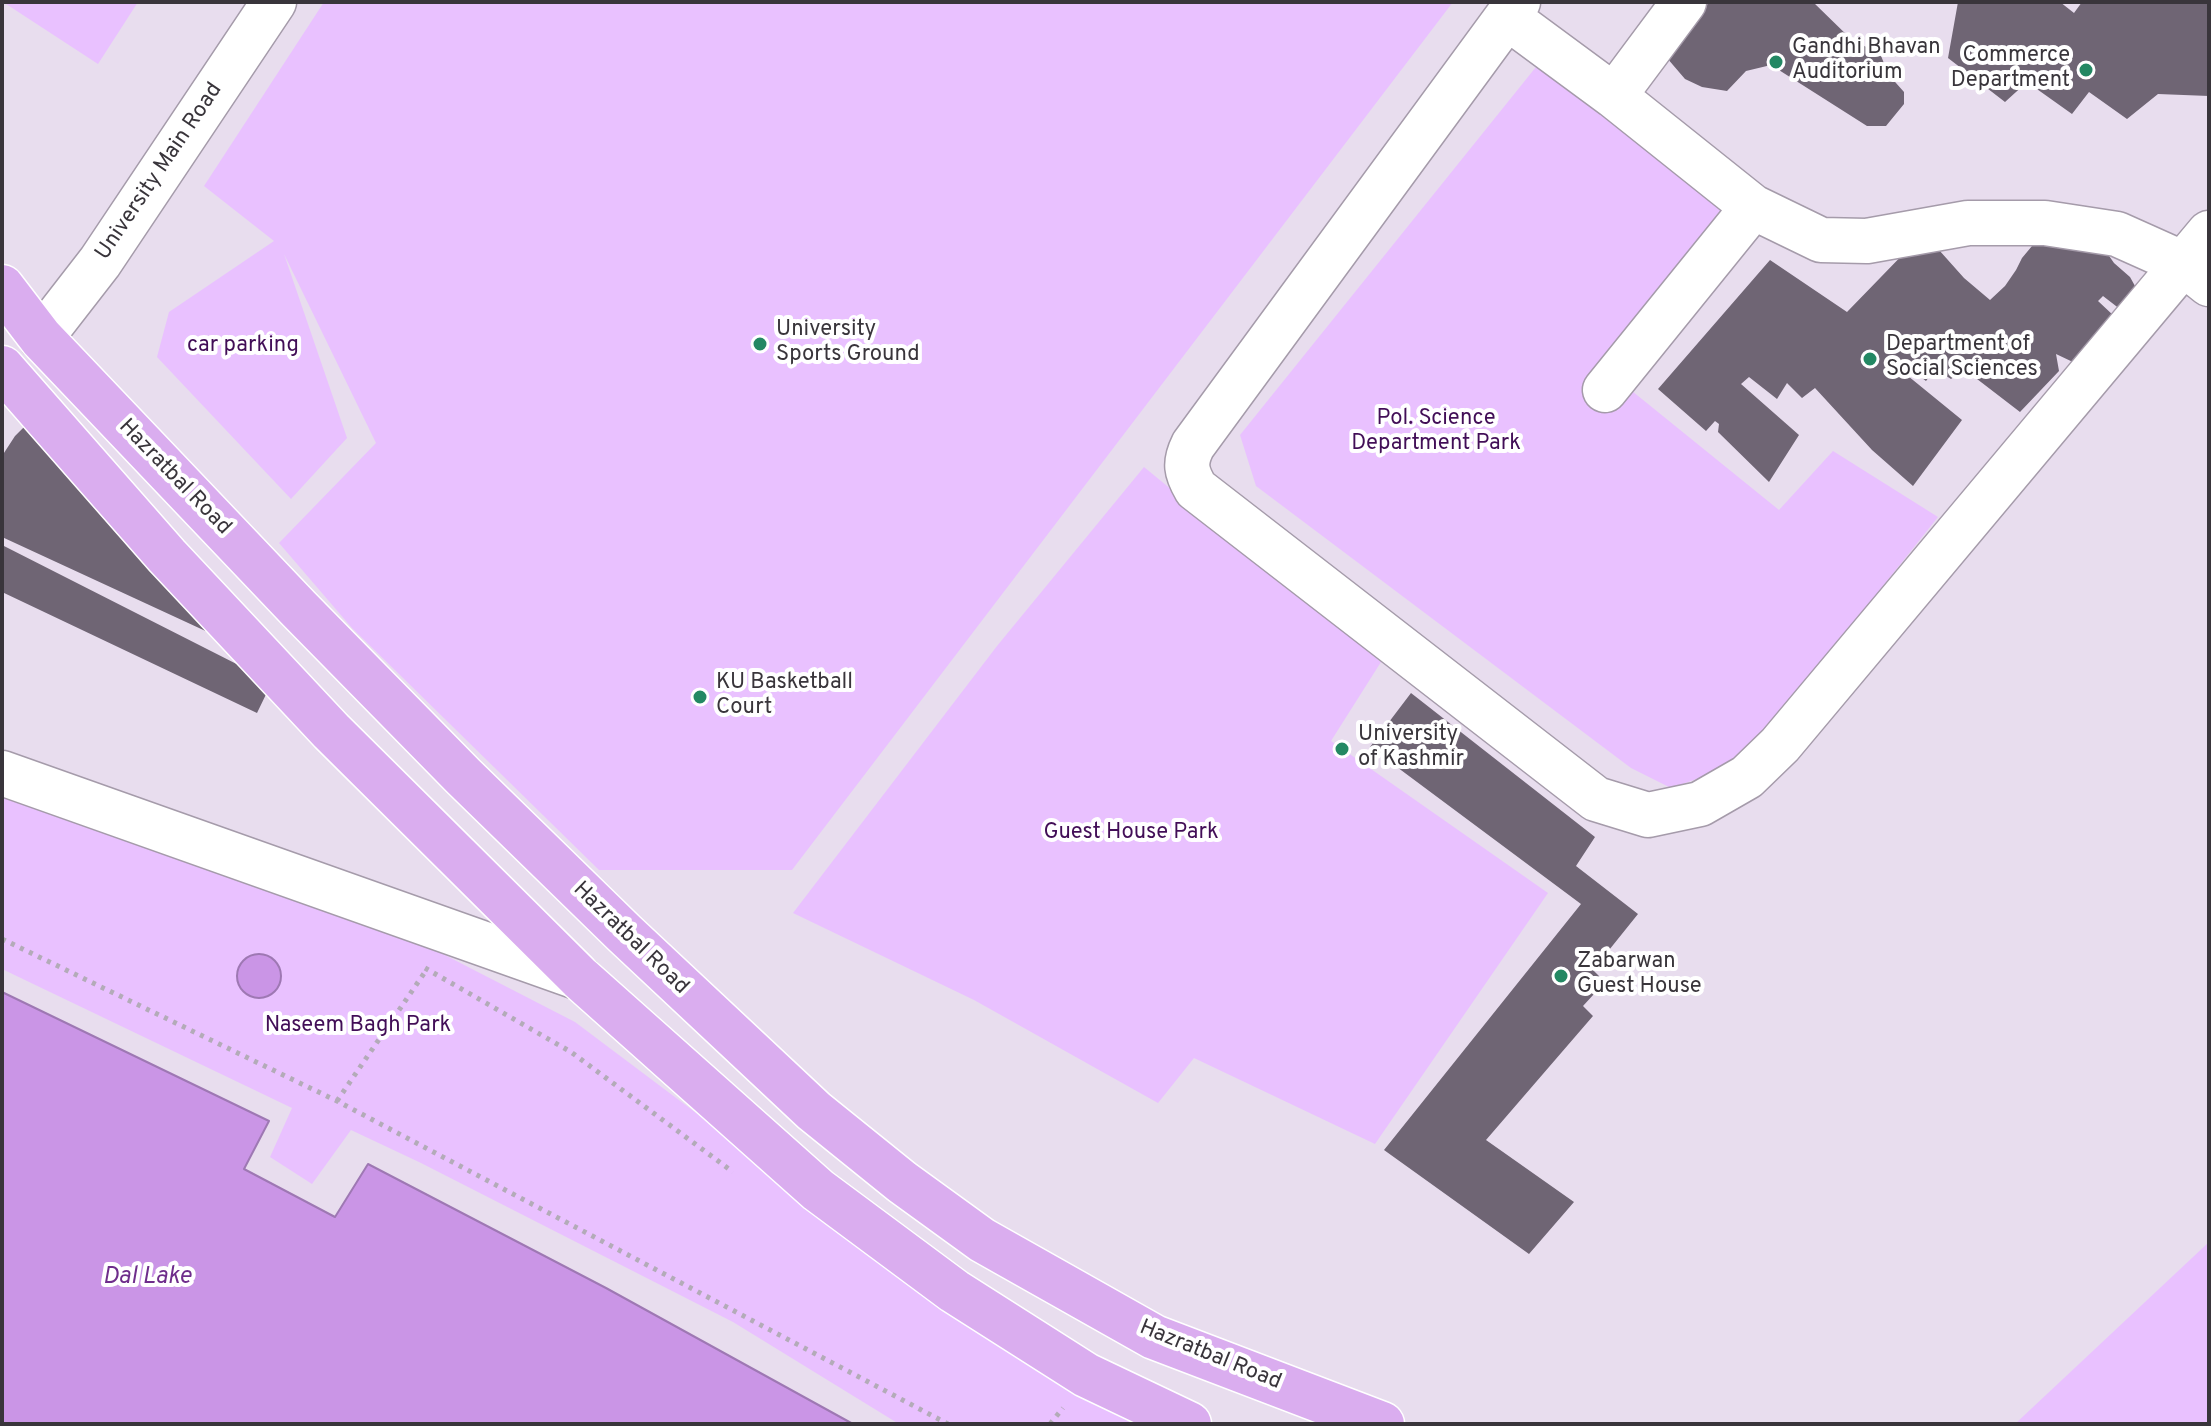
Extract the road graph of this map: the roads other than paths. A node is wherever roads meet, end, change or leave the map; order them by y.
1 (274, 2) edge
2 (1684, 2) edge
3 (1512, 10) edge
4 (1614, 96) junction
5 (1753, 207) junction
6 (2201, 260) edge
7 (2, 287) edge
8 (41, 338) junction
9 (4, 376) edge
10 (1605, 390) dead end
11 (2, 773) edge
12 (624, 933) junction
13 (580, 978) junction
14 (1189, 1424) edge
15 (1382, 1424) edge

1 - 8 street, University Main Road
2 - 4 street
3 - 4 street
3 - 6 street
4 - 5 street
5 - 6 street
5 - 10 street
7 - 8 main road, Hazratbal Road
8 - 9 main road
8 - 12 main road, Hazratbal Road
9 - 13 main road
11 - 13 street
12 - 13 main road
12 - 15 main road, Hazratbal Road
13 - 14 main road

